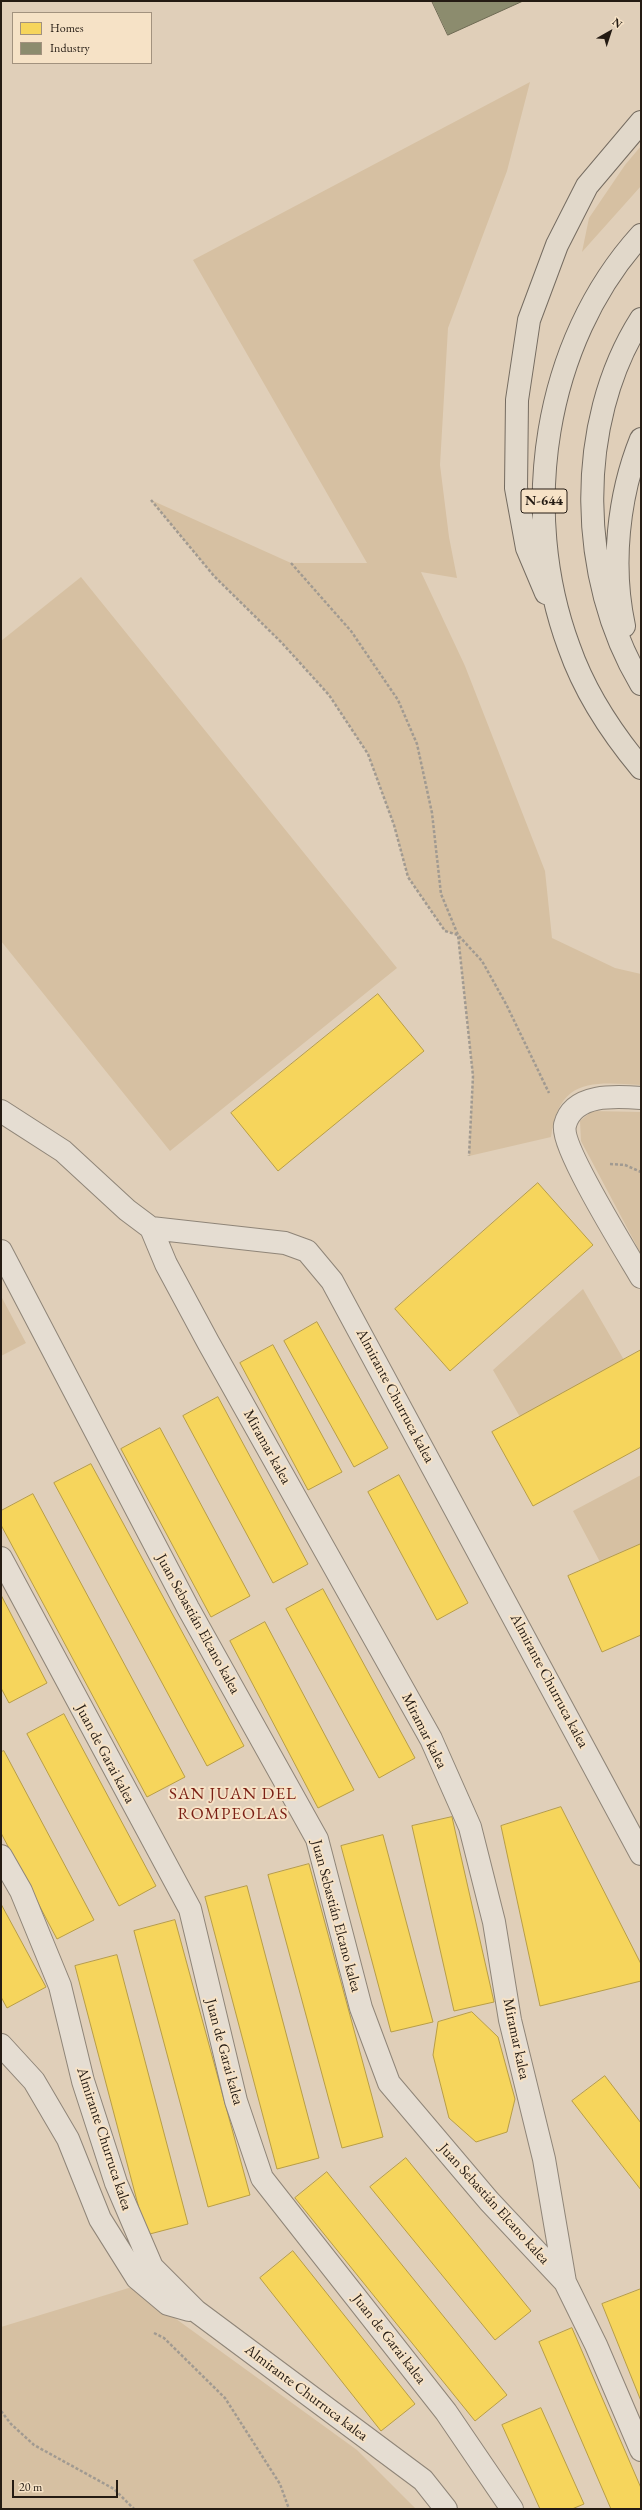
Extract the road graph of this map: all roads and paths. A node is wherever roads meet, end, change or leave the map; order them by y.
1 (641, 122) edge
2 (641, 235) edge
3 (641, 319) edge
4 (641, 439) edge
5 (151, 500) dead end
6 (292, 563) dead end
7 (569, 648) junction
8 (638, 679) edge
9 (641, 768) edge
10 (458, 935) junction
11 (641, 1098) edge
12 (1, 1111) edge
13 (565, 1126) junction
14 (469, 1156) dead end
15 (151, 1228) junction
16 (1, 1251) edge
17 (641, 1278) edge
18 (1, 1558) edge
19 (641, 1854) edge
20 (1, 1856) edge
21 (1, 2045) edge
22 (566, 2282) junction
23 (196, 2311) junction
24 (151, 2327) dead end
25 (1, 2411) edge
26 (641, 2450) edge
27 (134, 2509) edge
28 (289, 2509) edge
29 (446, 2509) edge
30 (512, 2509) edge

1 - 7 highway
2 - 7 highway, N-644
3 - 8 highway
4 - 8 highway
5 - 10 path
6 - 10 path
7 - 9 highway, N-644
10 - 13 path
10 - 14 path
11 - 13 street
12 - 15 street
13 - 17 street
15 - 19 street, Almirante Churruca kalea
15 - 22 street, Miramar kalea
16 - 22 street, Juan Sebastián Elcano kalea
18 - 30 street, Juan de Garai kalea
20 - 23 street, Almirante Churruca kalea
21 - 23 street
22 - 26 street, Juan Sebastián Elcano kalea
23 - 29 street, Almirante Churruca kalea
24 - 28 path
25 - 27 path

